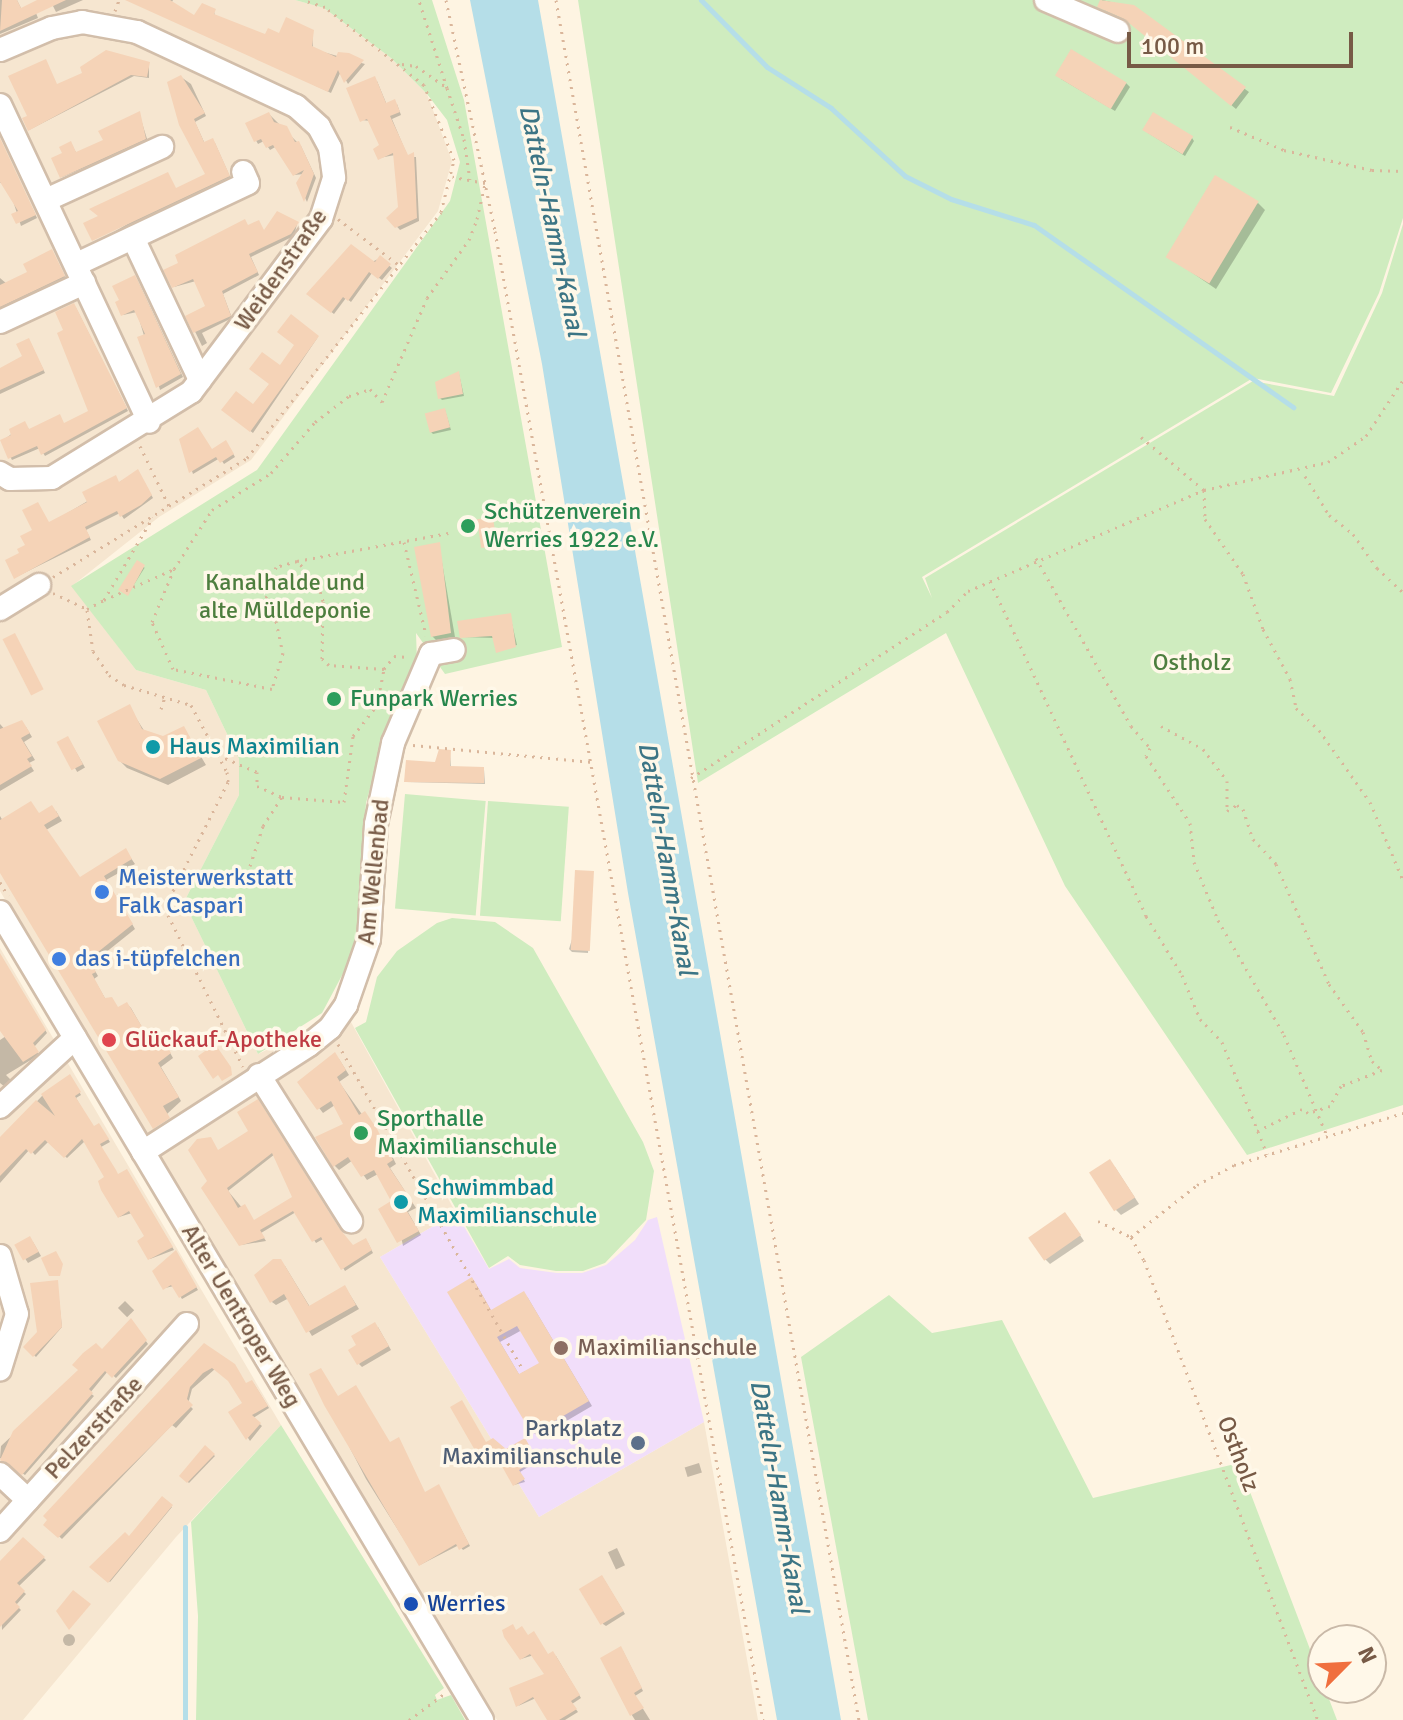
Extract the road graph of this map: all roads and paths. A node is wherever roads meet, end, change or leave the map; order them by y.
1 (304, 0) edge
2 (419, 0) edge
3 (446, 0) edge
4 (556, 0) edge
5 (1046, 0) edge
6 (1118, 31) dead end
7 (0, 50) edge
8 (401, 64) junction
9 (447, 88) junction
10 (0, 105) edge
11 (1230, 127) dead end
12 (6, 132) edge
13 (162, 147) dead end
14 (1403, 171) edge
15 (243, 172) dead end
16 (453, 177) junction
17 (470, 180) junction
18 (485, 183) junction
19 (46, 200) junction
20 (325, 210) junction
21 (133, 238) junction
22 (399, 265) junction
23 (81, 273) junction
24 (0, 322) edge
25 (200, 380) junction
26 (1403, 380) edge
27 (141, 427) junction
28 (1141, 437) dead end
29 (0, 473) edge
30 (1305, 476) dead end
31 (1204, 490) junction
32 (169, 506) junction
33 (155, 514) junction
34 (448, 533) dead end
35 (404, 542) junction
36 (1036, 558) junction
37 (297, 561) junction
38 (174, 569) junction
39 (990, 581) junction
40 (39, 585) junction
41 (1403, 592) edge
42 (104, 600) junction
43 (0, 609) edge
44 (87, 609) junction
45 (454, 650) dead end
46 (431, 654) junction
47 (394, 656) dead end
48 (384, 669) junction
49 (165, 697) junction
50 (161, 709) dead end
51 (1161, 726) dead end
52 (393, 743) junction
53 (218, 755) junction
54 (592, 762) junction
55 (690, 778) junction
56 (282, 797) junction
57 (250, 866) dead end
58 (1403, 880) edge
59 (0, 912) edge
60 (330, 1028) junction
61 (75, 1038) junction
62 (255, 1078) junction
63 (0, 1107) edge
64 (1313, 1112) junction
65 (1403, 1113) edge
66 (1255, 1132) junction
67 (1327, 1136) junction
68 (143, 1152) junction
69 (1267, 1154) junction
70 (351, 1221) dead end
71 (1098, 1221) dead end
72 (1131, 1237) junction
73 (0, 1256) edge
74 (187, 1324) dead end
75 (0, 1369) edge
76 (524, 1371) dead end
77 (0, 1474) edge
78 (28, 1500) junction
79 (0, 1531) edge
80 (461, 1684) junction
81 (409, 1720) edge
82 (482, 1720) edge
83 (763, 1720) edge
84 (859, 1720) edge
85 (1318, 1720) edge

1 - 8 path
2 - 9 path
3 - 18 path
4 - 55 path
5 - 6 street
7 - 20 street, Weidenstraße
8 - 9 path
8 - 16 path
9 - 17 path
10 - 12 street
11 - 14 path
12 - 19 street
13 - 19 street
15 - 21 street
16 - 17 path
16 - 22 path
17 - 18 path
18 - 38 path
18 - 54 path
19 - 23 street
20 - 22 path
20 - 25 street, Weidenstraße
21 - 23 street
21 - 25 street
22 - 32 path
23 - 24 street
23 - 27 street
25 - 27 street, Weidenstraße
26 - 31 path
27 - 29 street, Weidenstraße
27 - 32 path
28 - 31 path
30 - 41 path
31 - 36 path
31 - 58 path
32 - 33 path
33 - 40 path
33 - 42 path
34 - 35 path
35 - 37 path
35 - 46 path
36 - 39 path
36 - 64 path
37 - 38 path
37 - 48 path
38 - 42 path
39 - 55 path
39 - 66 path
40 - 43 street
40 - 44 path
42 - 44 path
44 - 49 path
45 - 46 street
46 - 52 street, Am Wellenbad
47 - 48 path
48 - 56 path
49 - 50 path
49 - 53 path
51 - 64 path
52 - 54 path
52 - 60 street, Am Wellenbad
53 - 56 path
53 - 62 path
54 - 83 path
55 - 84 path
56 - 57 path
59 - 61 street, Alter Uentroper Weg
60 - 62 street, Am Wellenbad
60 - 76 path
61 - 63 street
61 - 68 street, Alter Uentroper Weg
62 - 68 street, Am Wellenbad
62 - 70 street
64 - 66 path
64 - 67 path
65 - 67 path
66 - 69 path
67 - 69 path
68 - 80 street, Alter Uentroper Weg
69 - 72 path
71 - 72 path
72 - 85 path, Ostholz
73 - 75 street
74 - 78 street, Pelzerstraße
77 - 78 street
78 - 79 street, Pelzerstraße
80 - 81 path
80 - 82 street, Alter Uentroper Weg

